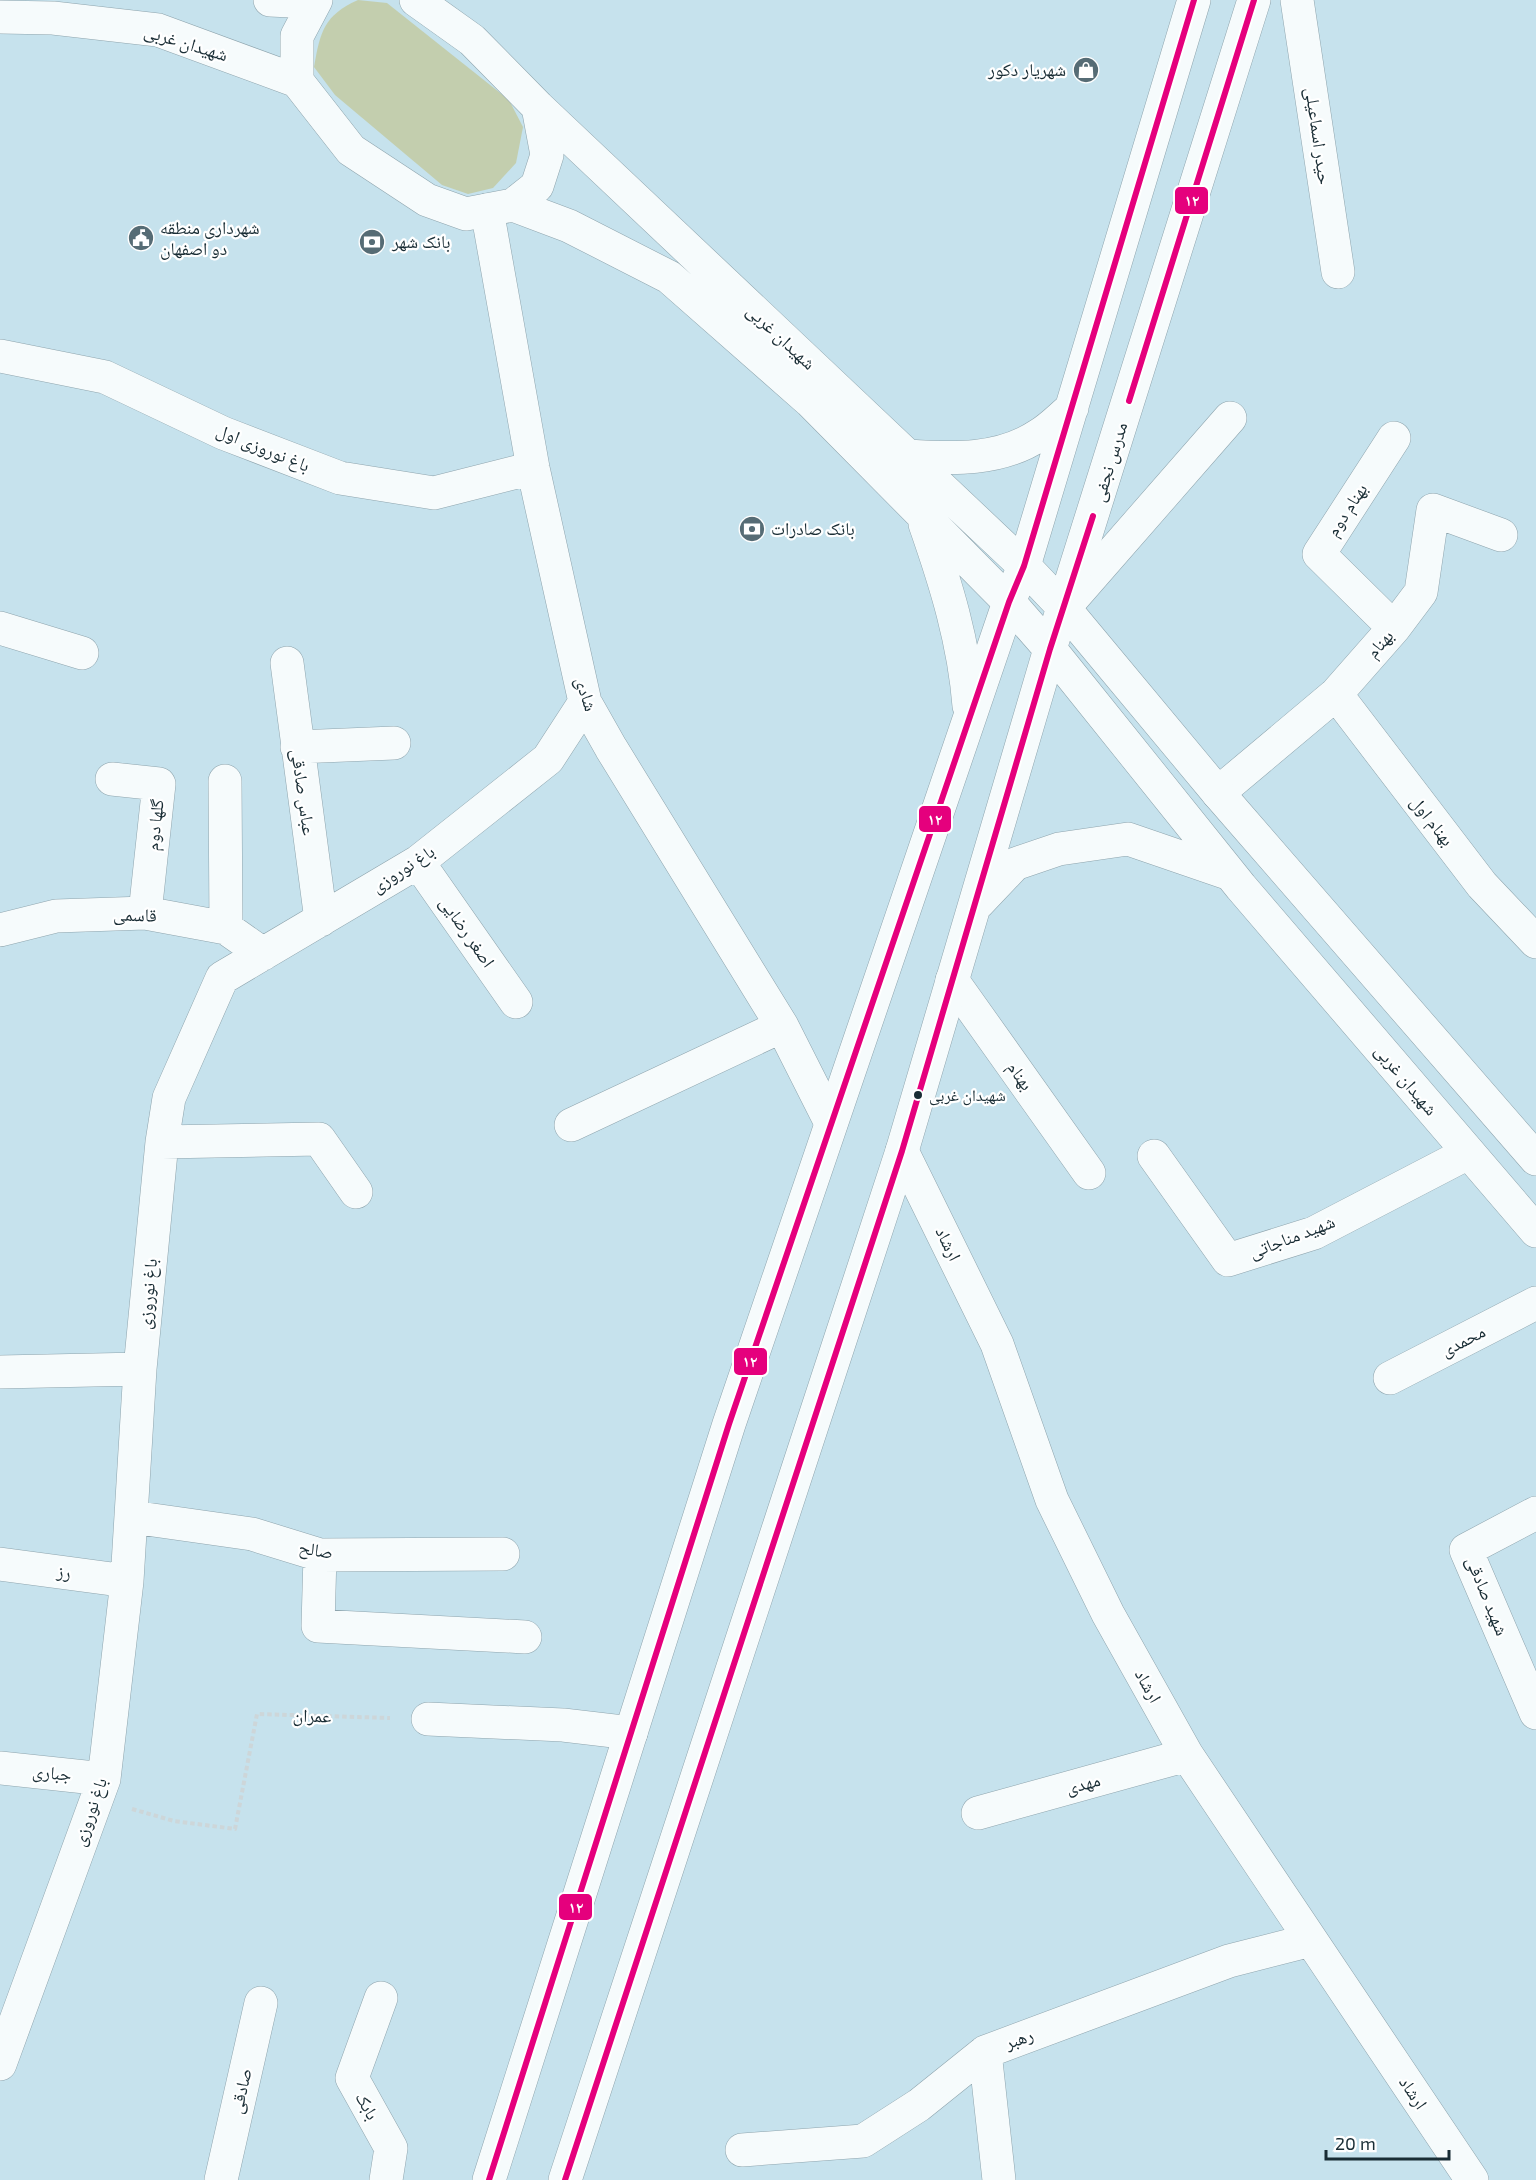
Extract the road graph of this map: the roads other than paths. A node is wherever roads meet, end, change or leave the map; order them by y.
1 (270, 0) edge
2 (416, 0) edge
3 (459, 0) edge
4 (1194, 0) edge
5 (1254, 0) edge
6 (1297, 0) edge
7 (314, 1) edge
8 (0, 17) edge
9 (462, 33) junction
10 (297, 81) junction
11 (538, 107) junction
12 (500, 208) junction
13 (1338, 272) dead end
14 (0, 356) edge
15 (1072, 408) junction
16 (1230, 418) dead end
17 (1394, 438) dead end
18 (908, 456) junction
19 (533, 468) junction
20 (921, 514) junction
21 (1501, 535) dead end
22 (1024, 566) junction
23 (1009, 602) junction
24 (1064, 608) junction
25 (0, 628) edge
26 (1394, 628) junction
27 (1050, 649) junction
28 (82, 652) dead end
29 (287, 663) dead end
30 (1336, 694) junction
31 (585, 702) junction
32 (970, 717) junction
33 (394, 743) dead end
34 (297, 747) junction
35 (112, 779) dead end
36 (225, 782) dead end
37 (1218, 793) junction
38 (418, 862) junction
39 (1230, 874) junction
40 (973, 909) junction
41 (145, 913) junction
42 (321, 920) junction
43 (226, 928) junction
44 (0, 930) edge
45 (1536, 942) edge
46 (263, 954) junction
47 (952, 980) junction
48 (516, 1002) dead end
49 (782, 1026) junction
50 (831, 1123) junction
51 (571, 1125) dead end
52 (162, 1142) junction
53 (902, 1151) junction
54 (1468, 1153) junction
55 (1154, 1156) dead end
56 (1536, 1159) edge
57 (1089, 1173) dead end
58 (356, 1192) dead end
59 (1536, 1231) edge
60 (1536, 1303) edge
61 (140, 1369) junction
62 (0, 1372) edge
63 (1390, 1378) dead end
64 (1536, 1513) edge
65 (132, 1517) junction
66 (503, 1554) dead end
67 (320, 1555) junction
68 (0, 1564) edge
69 (127, 1581) junction
70 (525, 1637) dead end
71 (1536, 1713) edge
72 (428, 1719) road end
73 (631, 1733) junction
74 (1187, 1755) junction
75 (0, 1768) edge
76 (104, 1779) junction
77 (978, 1813) dead end
78 (1311, 1940) junction
79 (381, 1998) dead end
80 (261, 2003) dead end
81 (985, 2052) junction
82 (0, 2064) edge
83 (742, 2150) dead end
84 (221, 2180) edge
85 (386, 2180) edge
86 (489, 2180) edge
87 (565, 2180) edge
88 (999, 2180) edge
89 (1472, 2180) edge

1 - 7 street
2 - 9 street, شهیدان غربی
3 - 9 street
4 - 15 street
5 - 24 street, مدرس نجفی
6 - 13 street, حیدر اسماعیلی
7 - 10 street
8 - 10 street, شهیدان غربی
9 - 11 street, شهیدان غربی
10 - 12 street
11 - 12 street
11 - 18 street, شهیدان غربی
12 - 19 street, شادی
12 - 20 street, شهیدان غربی
14 - 19 street, باغ نوروزی اول
15 - 18 street
15 - 22 street
16 - 24 street
17 - 26 street, بهنام دوم
18 - 22 street, شهیدان غربی
19 - 31 street, شادی
20 - 23 street, شهیدان غربی
20 - 32 street
21 - 26 street, بهنام
22 - 23 street
22 - 24 street, شهیدان غربی
23 - 27 street, شهیدان غربی
23 - 32 street
24 - 27 street, مدرس نجفی
24 - 37 street
25 - 28 street
26 - 30 street, بهنام
27 - 39 street, شهیدان غربی
27 - 40 street, مدرس نجفی
29 - 34 street, عباس صادقی
30 - 37 street, بهنام
30 - 45 street, بهنام اول
31 - 38 street, باغ نوروزی
31 - 49 street, شادی
32 - 50 street
33 - 34 street
34 - 42 street, عباس صادقی
35 - 41 street, گلها دوم
36 - 43 street
37 - 56 street
38 - 42 street, باغ نوروزی
38 - 48 street, اصغر رضایی
39 - 40 street
39 - 54 street, شهیدان غربی
40 - 47 street, مدرس نجفی
41 - 43 street, قاسمی
41 - 44 street, قاسمی
42 - 46 street, باغ نوروزی
43 - 46 street, قاسمی
46 - 52 street, باغ نوروزی
47 - 53 street, مدرس نجفی
47 - 57 street, بهنام
49 - 50 street, شادی
49 - 51 street
50 - 73 street
52 - 58 street
52 - 61 street, باغ نوروزی
53 - 74 street, ارشاد
53 - 87 street, مدرس نجفی
54 - 55 street, شهید مناجاتی
54 - 59 street, شهیدان غربی
60 - 63 street, محمدی
61 - 62 street
61 - 65 street, باغ نوروزی
64 - 71 street, شهید صادقی
65 - 67 street, صالح
65 - 69 street, باغ نوروزی
66 - 67 street, صالح
67 - 70 street
68 - 69 street, رز
69 - 76 street, باغ نوروزی
72 - 73 street
73 - 86 street
74 - 77 street, مهدی
74 - 78 street, ارشاد
75 - 76 street, جباری
76 - 82 street, باغ نوروزی
78 - 81 street, رهبر
78 - 89 street, ارشاد
79 - 85 street, بابک
80 - 84 street, صادقی
81 - 83 street, رهبر
81 - 88 street

